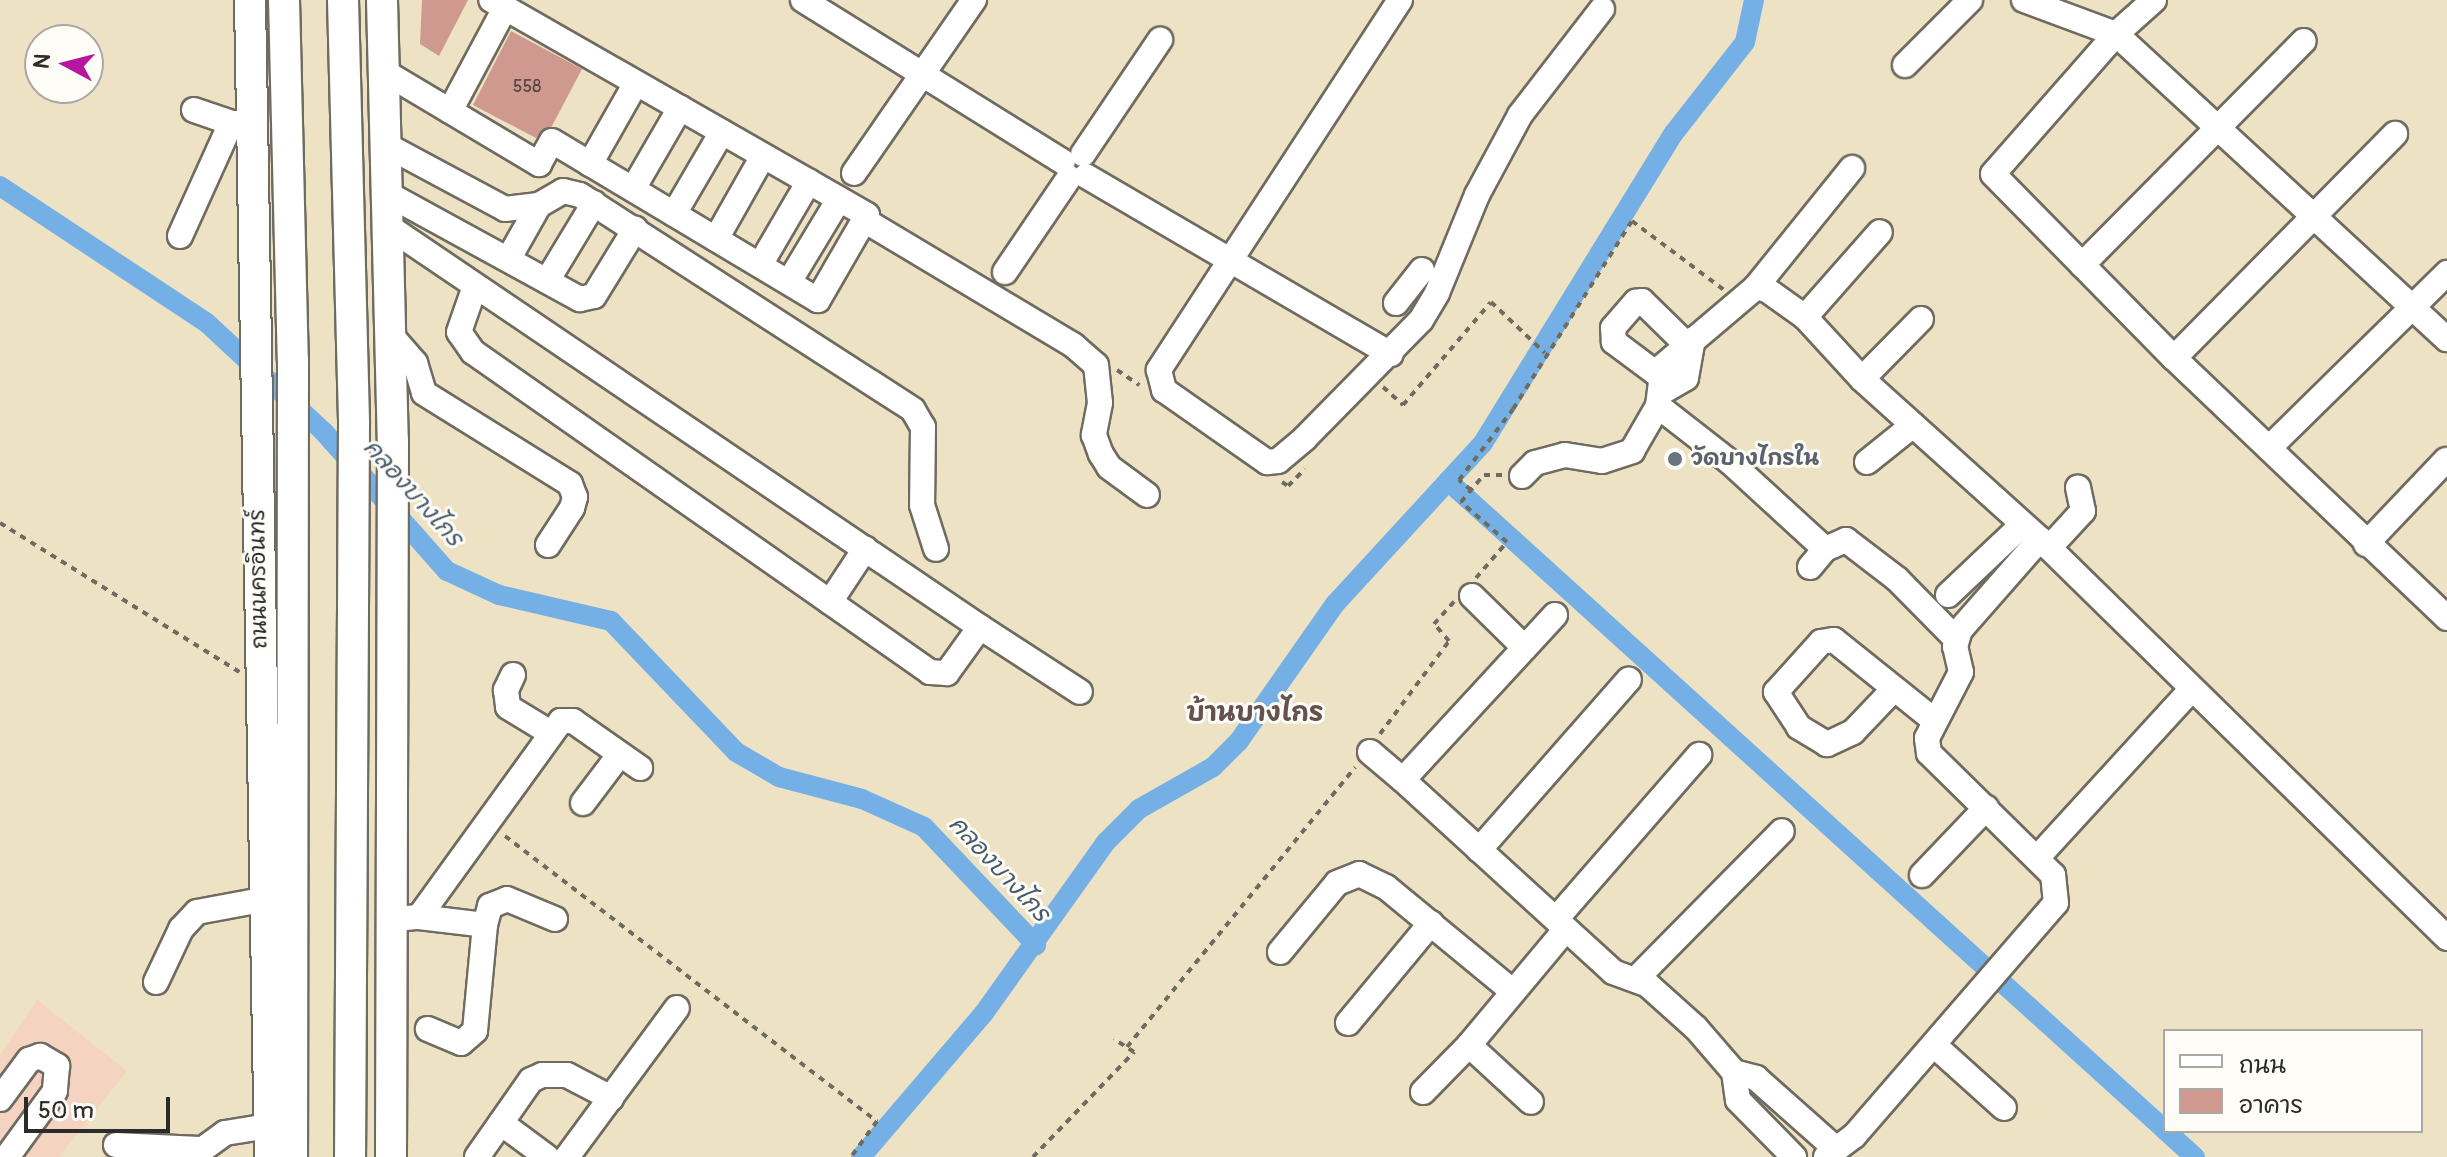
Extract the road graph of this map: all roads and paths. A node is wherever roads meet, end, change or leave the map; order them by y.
1 (250, 0) edge
2 (284, 0) edge
3 (343, 0) edge
4 (382, 0) edge
5 (803, 0) edge
6 (974, 0) edge
7 (1400, 0) edge
8 (1970, 0) edge
9 (2024, 0) edge
10 (2154, 0) edge
11 (498, 4) edge
12 (1602, 9) dead end
13 (2116, 34) junction
14 (1160, 40) dead end
15 (2304, 41) dead end
16 (1905, 65) dead end
17 (383, 71) junction
18 (922, 76) junction
19 (636, 83) junction
20 (680, 108) junction
21 (194, 110) dead end
22 (450, 111) junction
23 (242, 123) junction
24 (2218, 128) junction
25 (722, 132) junction
26 (2395, 134) dead end
27 (384, 144) junction
28 (763, 156) junction
29 (590, 164) junction
30 (429, 168) junction
31 (1075, 168) junction
32 (1852, 168) dead end
33 (854, 173) dead end
34 (809, 181) junction
35 (633, 189) junction
36 (386, 193) junction
37 (839, 199) junction
38 (594, 203) junction
39 (539, 205) junction
40 (422, 210) junction
41 (674, 214) junction
42 (2310, 218) junction
43 (864, 220) junction
44 (386, 225) junction
45 (635, 229) junction
46 (1880, 232) dead end
47 (180, 236) dead end
48 (716, 239) junction
49 (509, 258) junction
50 (1229, 258) junction
51 (760, 265) junction
52 (2082, 265) junction
53 (1424, 271) junction
54 (1005, 272) dead end
55 (2447, 273) edge
56 (547, 281) junction
57 (789, 282) junction
58 (475, 286) junction
59 (1748, 295) junction
60 (1396, 303) dead end
61 (2409, 309) junction
62 (1805, 317) junction
63 (1921, 319) dead end
64 (389, 333) junction
65 (2447, 339) edge
66 (1690, 342) junction
67 (1545, 353) junction
68 (1391, 354) junction
69 (2174, 358) junction
70 (1108, 364) dead end
71 (1862, 379) junction
72 (1147, 390) dead end
73 (1660, 392) junction
74 (1373, 397) dead end
75 (1913, 425) junction
76 (2269, 448) junction
77 (2446, 460) edge
78 (1867, 462) dead end
79 (1310, 464) dead end
80 (1522, 476) joint
81 (1276, 478) dead end
82 (2078, 488) dead end
83 (1471, 490) junction
84 (1147, 495) dead end
85 (0, 523) edge
86 (2037, 537) junction
87 (2366, 544) junction
88 (548, 545) dead end
89 (865, 549) junction
90 (936, 549) dead end
91 (1464, 595) junction
92 (1948, 595) dead end
93 (830, 602) junction
94 (1555, 615) dead end
95 (2447, 618) edge
96 (980, 627) junction
97 (1955, 638) junction
98 (1525, 648) junction
99 (513, 675) dead end
100 (1629, 679) dead end
101 (262, 686) junction
102 (1893, 690) junction
103 (2191, 690) junction
104 (1080, 692) dead end
105 (1934, 720) junction
106 (551, 733) junction
107 (1369, 751) junction
108 (1699, 755) dead end
109 (1403, 780) junction
110 (583, 803) dead end
111 (1986, 808) junction
112 (487, 823) junction
113 (1782, 831) dead end
114 (1479, 850) junction
115 (2037, 858) junction
116 (1922, 875) dead end
117 (267, 899) junction
118 (407, 918) junction
119 (555, 919) dead end
120 (1431, 923) junction
121 (1561, 924) junction
122 (485, 925) junction
123 (2447, 938) edge
124 (1280, 952) dead end
125 (1637, 978) junction
126 (156, 982) dead end
127 (1511, 990) junction
128 (677, 1008) dead end
129 (1348, 1023) dead end
130 (428, 1029) dead end
131 (1114, 1039) dead end
132 (1469, 1045) junction
133 (1934, 1045) junction
134 (1127, 1047) junction
135 (1734, 1072) junction
136 (1423, 1092) dead end
137 (611, 1098) junction
138 (0, 1099) edge
139 (1531, 1102) dead end
140 (2004, 1108) dead end
141 (501, 1123) junction
142 (269, 1126) junction
143 (116, 1145) dead end
144 (196, 1153) edge
145 (1831, 1153) edge
146 (7, 1157) edge
147 (270, 1157) edge
148 (292, 1157) edge
149 (350, 1157) edge
150 (391, 1157) edge
151 (477, 1157) edge
152 (547, 1157) edge
153 (567, 1157) edge
154 (851, 1157) edge
155 (1033, 1157) edge
156 (1794, 1157) edge

1 - 23 main road, ถนนนครอินทร์
2 - 148 main road, ถนนนครอินทร์
3 - 149 main road
4 - 17 main road
5 - 18 street
6 - 18 street
7 - 50 street
8 - 16 street
9 - 13 street
10 - 13 street
11 - 19 street
11 - 22 street
12 - 53 street
13 - 24 street
13 - 52 street
14 - 31 street
15 - 24 street
17 - 22 street
17 - 27 main road
18 - 31 street
18 - 33 street
19 - 20 street
19 - 29 street
20 - 25 street
20 - 35 street
21 - 23 street
22 - 29 street
23 - 47 street
23 - 101 main road, ถนนนครอินทร์
24 - 42 street
24 - 52 street
25 - 28 street
25 - 41 street
26 - 42 street
27 - 30 street
27 - 36 main road
28 - 34 street
28 - 48 street
29 - 35 street
30 - 39 street
30 - 40 street
31 - 50 street
31 - 54 street
32 - 59 street
34 - 37 street
34 - 51 street
35 - 41 street
36 - 40 street
36 - 44 main road
37 - 43 street
37 - 57 street
38 - 39 street
38 - 45 street
38 - 56 street
39 - 49 street
40 - 49 street
41 - 48 street
42 - 61 street
42 - 69 street
43 - 57 street
43 - 84 street
44 - 58 street
44 - 64 main road
45 - 56 street
45 - 90 street
46 - 62 street
48 - 51 street
49 - 56 street
50 - 68 street
50 - 68 street
51 - 57 street
52 - 69 street
53 - 60 street
53 - 68 street
55 - 61 street
58 - 89 street
58 - 93 street
59 - 62 street
59 - 66 street
59 - 67 path
61 - 65 street
61 - 76 street
62 - 71 street
63 - 71 street
64 - 88 street
64 - 118 main road
66 - 73 street
66 - 73 street
67 - 74 path
67 - 83 path
69 - 76 street
70 - 72 path
71 - 75 street
73 - 80 street
73 - 97 street
75 - 78 street
75 - 86 street
76 - 87 street
77 - 87 street
79 - 81 path
80 - 83 path
82 - 86 street
83 - 91 path
85 - 101 path
86 - 92 street
86 - 97 street
86 - 103 street
87 - 95 street
89 - 93 street
89 - 96 street
91 - 98 street
91 - 107 path
93 - 96 street
94 - 98 street
96 - 104 street
97 - 105 street
98 - 109 street
99 - 106 street
100 - 114 street
101 - 117 main road, ถนนนครอินทร์
102 - 102 street
102 - 105 street
103 - 115 street
103 - 123 street
105 - 111 street
106 - 110 street
106 - 112 street
107 - 109 street
107 - 134 path
108 - 121 street
109 - 114 street
111 - 115 street
111 - 116 street
112 - 118 street
112 - 154 path
113 - 125 street
114 - 121 street
115 - 133 street
117 - 126 street
117 - 142 main road, ถนนนครอินทร์
118 - 122 street
118 - 150 main road
119 - 122 street
120 - 124 street
120 - 127 street
120 - 129 street
121 - 125 street
121 - 127 street
122 - 130 street
125 - 135 street
127 - 132 street
128 - 137 street
131 - 134 path
132 - 136 street
132 - 139 street
133 - 140 street
133 - 145 street
134 - 155 path
135 - 145 street
135 - 156 street
137 - 141 street
137 - 153 street
138 - 146 street
141 - 151 street
141 - 152 street
142 - 144 street
142 - 147 main road, ถนนนครอินทร์
143 - 144 street

